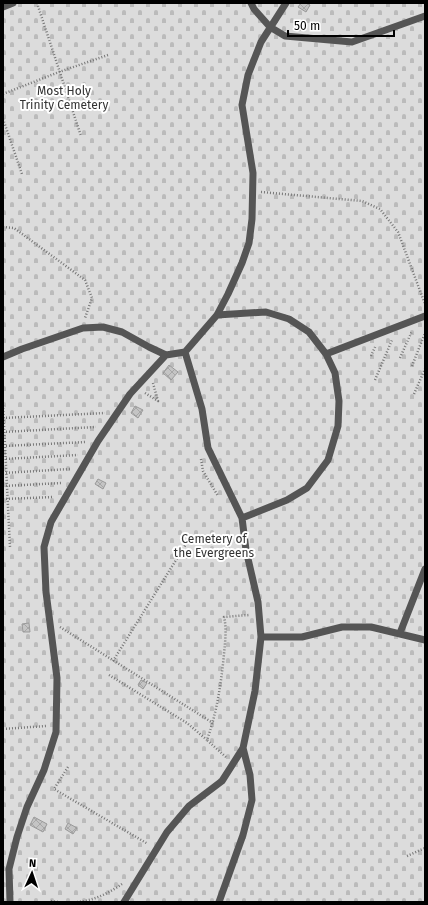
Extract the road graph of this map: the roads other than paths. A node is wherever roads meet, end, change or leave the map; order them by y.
1 (13, 3) edge
2 (251, 3) edge
3 (286, 3) edge
4 (3, 7) edge
5 (425, 16) edge
6 (270, 27) junction
7 (217, 315) junction
8 (422, 317) edge
9 (185, 352) junction
10 (326, 354) junction
11 (166, 355) junction
12 (3, 357) edge
13 (242, 518) junction
14 (425, 569) edge
15 (400, 633) junction
16 (261, 637) junction
17 (425, 640) edge
18 (243, 748) junction
19 (3, 865) edge
20 (9, 869) junction
21 (10, 902) edge
22 (124, 902) edge
23 (220, 902) edge

1 - 4 lane
2 - 6 lane
3 - 6 lane
5 - 6 lane
6 - 7 lane
7 - 9 lane
7 - 10 lane
8 - 10 lane
9 - 11 lane
9 - 13 lane
10 - 13 lane
11 - 12 lane
11 - 20 lane
13 - 16 lane
14 - 15 lane
15 - 16 lane
15 - 17 lane
16 - 18 lane
18 - 22 lane
18 - 23 lane
19 - 20 lane
20 - 21 lane

